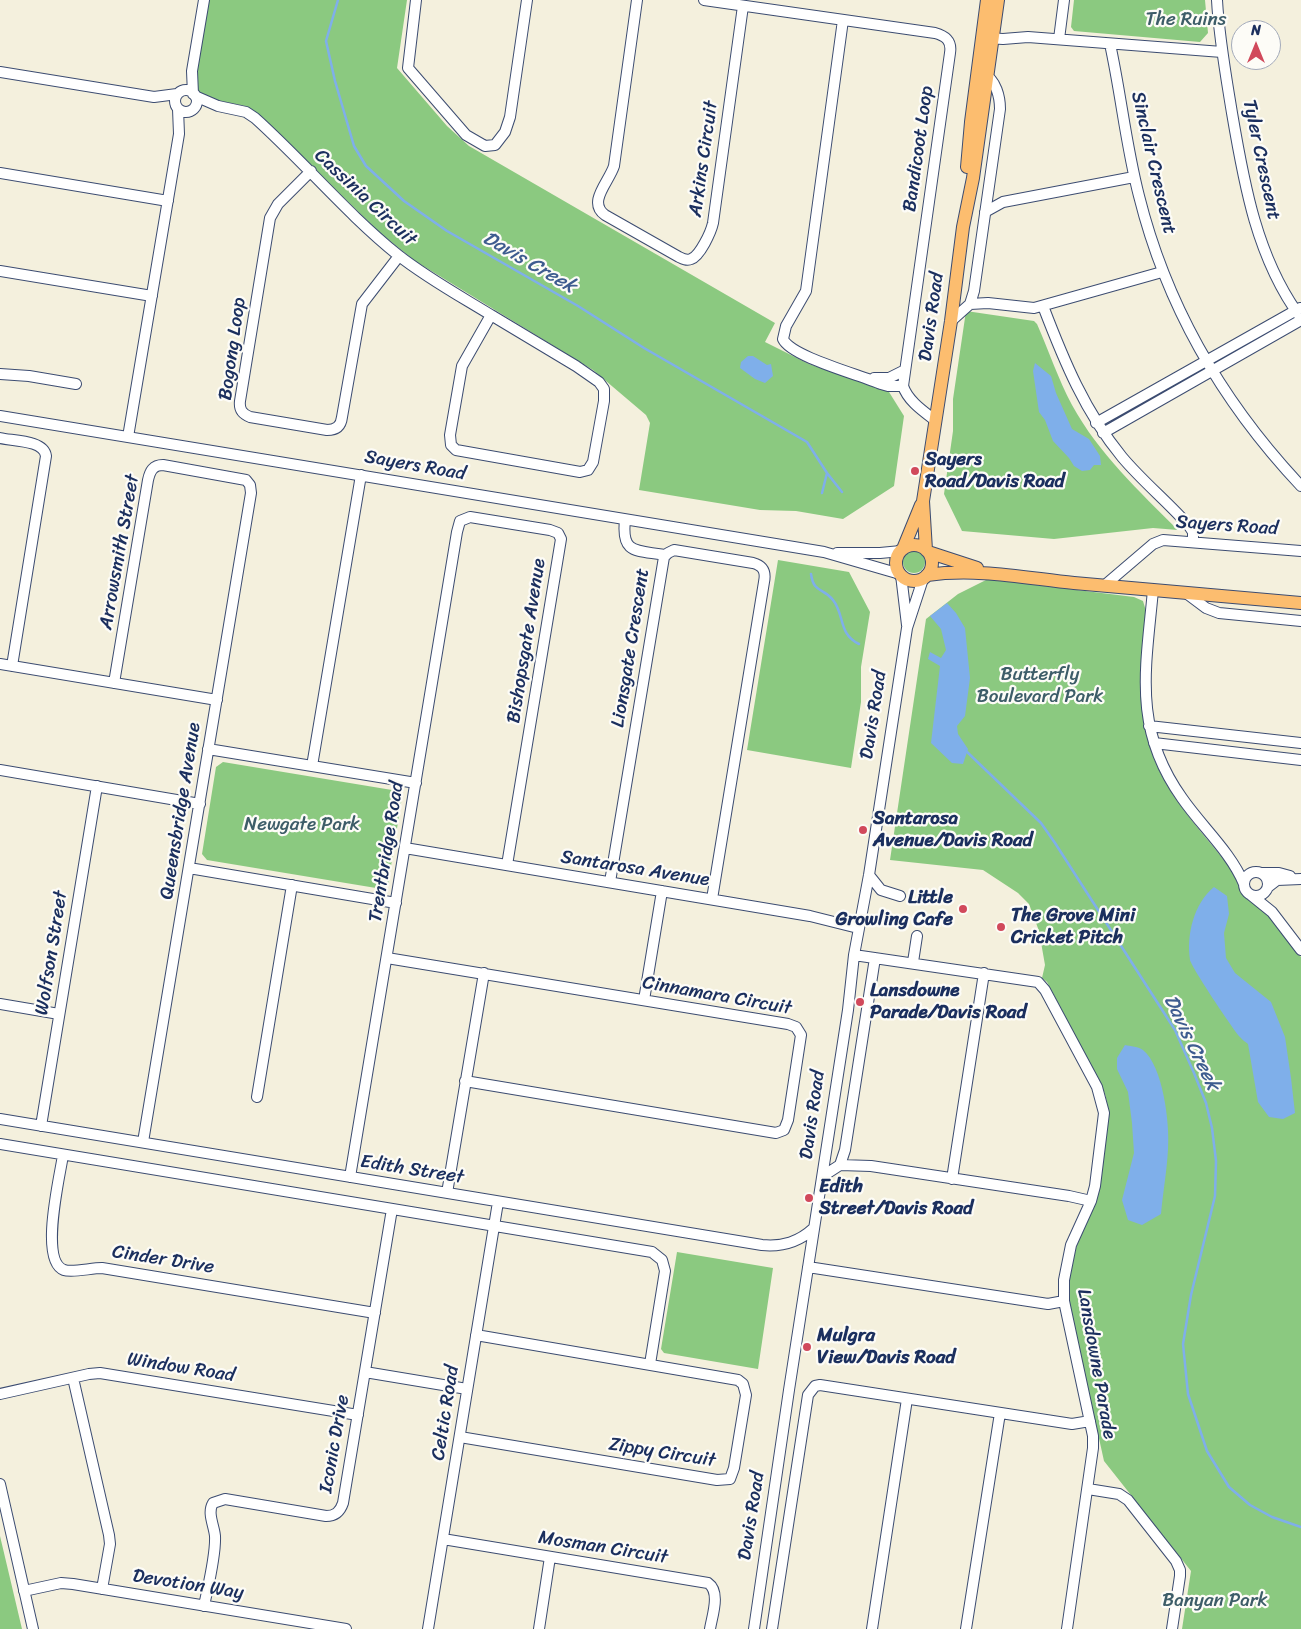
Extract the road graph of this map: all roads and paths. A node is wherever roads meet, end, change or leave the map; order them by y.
1 (204, 0) edge
2 (416, 0) edge
3 (527, 0) edge
4 (637, 0) edge
5 (704, 0) edge
6 (987, 0) edge
7 (998, 0) edge
8 (1064, 0) edge
9 (1216, 0) edge
10 (743, 6) junction
11 (843, 20) junction
12 (988, 34) junction
13 (1059, 39) junction
14 (1110, 44) junction
15 (1222, 52) junction
16 (192, 71) junction
17 (0, 72) edge
18 (982, 74) junction
19 (179, 93) junction
20 (194, 95) junction
21 (154, 97) junction
22 (218, 106) junction
23 (177, 108) junction
24 (192, 110) junction
25 (179, 134) junction
26 (310, 171) junction
27 (0, 173) edge
28 (1134, 177) junction
29 (988, 194) junction
30 (168, 201) junction
31 (1003, 202) junction
32 (985, 212) junction
33 (399, 256) junction
34 (0, 271) edge
35 (1162, 272) junction
36 (974, 291) junction
37 (152, 296) junction
38 (988, 303) junction
39 (970, 304) junction
40 (1043, 306) junction
41 (1300, 314) edge
42 (492, 315) junction
43 (951, 321) junction
44 (1208, 366) junction
45 (905, 370) junction
46 (0, 374) edge
47 (868, 378) junction
48 (76, 384) dead end
49 (903, 386) junction
50 (0, 416) edge
51 (936, 421) junction
52 (1096, 423) junction
53 (1103, 433) junction
54 (128, 437) junction
55 (0, 438) edge
56 (360, 475) junction
57 (250, 485) joint
58 (1301, 486) edge
59 (922, 501) junction
60 (625, 520) junction
61 (457, 532) joint
62 (1194, 542) junction
63 (902, 550) junction
64 (927, 551) junction
65 (1301, 551) edge
66 (824, 552) junction
67 (665, 555) junction
68 (991, 573) junction
69 (900, 575) junction
70 (925, 577) junction
71 (1105, 585) junction
72 (1153, 590) junction
73 (1185, 592) junction
74 (1301, 603) edge
75 (1301, 621) edge
76 (908, 628) junction
77 (0, 664) edge
78 (12, 666) junction
79 (114, 683) junction
80 (217, 700) junction
81 (1149, 726) junction
82 (1154, 743) junction
83 (1301, 743) edge
84 (208, 749) junction
85 (1301, 760) edge
86 (312, 766) junction
87 (0, 770) edge
88 (416, 783) junction
89 (97, 786) junction
90 (200, 804) junction
91 (405, 848) junction
92 (1234, 863) junction
93 (507, 865) junction
94 (189, 868) junction
95 (1259, 873) junction
96 (869, 874) junction
97 (1298, 878) edge
98 (610, 882) junction
99 (1244, 884) junction
100 (292, 885) junction
101 (1268, 888) junction
102 (662, 891) junction
103 (1250, 894) junction
104 (900, 896) dead end
105 (712, 899) junction
106 (396, 903) junction
107 (1272, 912) junction
108 (858, 928) junction
109 (917, 936) dead end
110 (1301, 950) edge
111 (854, 954) junction
112 (387, 958) junction
113 (875, 958) junction
114 (913, 962) junction
115 (984, 973) junction
116 (484, 974) junction
117 (644, 1000) junction
118 (0, 1004) edge
119 (59, 1014) junction
120 (466, 1082) junction
121 (257, 1097) dead end
122 (0, 1119) edge
123 (41, 1126) junction
124 (143, 1142) junction
125 (0, 1144) edge
126 (845, 1150) junction
127 (63, 1155) junction
128 (840, 1165) junction
129 (871, 1166) junction
130 (823, 1176) junction
131 (350, 1177) junction
132 (952, 1179) junction
133 (447, 1193) junction
134 (1091, 1201) junction
135 (498, 1202) junction
136 (392, 1209) junction
137 (494, 1226) junction
138 (814, 1228) junction
139 (808, 1267) junction
140 (1064, 1301) junction
141 (375, 1313) junction
142 (476, 1334) junction
143 (650, 1364) junction
144 (365, 1372) junction
145 (73, 1378) junction
146 (467, 1389) junction
147 (0, 1394) edge
148 (908, 1399) junction
149 (1000, 1413) junction
150 (358, 1415) junction
151 (1090, 1421) junction
152 (460, 1437) junction
153 (0, 1484) edge
154 (1088, 1489) junction
155 (443, 1539) junction
156 (550, 1557) junction
157 (102, 1589) junction
158 (24, 1591) junction
159 (204, 1606) junction
160 (756, 1608) junction
161 (33, 1629) edge
162 (346, 1629) edge
163 (428, 1629) edge
164 (539, 1629) edge
165 (710, 1629) edge
166 (750, 1629) edge
167 (754, 1629) edge
168 (772, 1629) edge
169 (872, 1629) edge
170 (966, 1629) edge
171 (1067, 1629) edge
172 (1172, 1629) edge

1 - 16 street
2 - 3 street
4 - 10 street, Arkins Circuit
5 - 10 street, Bandicoot Loop
6 - 12 main road, Davis Road
7 - 12 main road, Davis Road
8 - 13 street
9 - 15 street, Tyler Crescent
10 - 11 street, Bandicoot Loop
11 - 45 street, Bandicoot Loop
11 - 47 street
12 - 13 street
12 - 18 main road, Davis Road
13 - 14 street
14 - 15 street
14 - 28 street, Sinclair Crescent
15 - 41 street, Tyler Crescent
16 - 19 street
16 - 20 street
17 - 21 street
18 - 29 street
18 - 43 main road, Davis Road
19 - 20 street
19 - 21 street
19 - 23 street
20 - 22 street, Cassinia Circuit
20 - 24 street
21 - 23 street
22 - 24 street, Cassinia Circuit
22 - 26 street, Cassinia Circuit
23 - 24 street
23 - 25 street
24 - 25 street
25 - 30 street
26 - 33 street, Cassinia Circuit
26 - 33 street, Bogong Loop
27 - 30 street
28 - 31 street
28 - 35 street, Sinclair Crescent
29 - 31 street
29 - 32 street
30 - 37 street
31 - 32 street
32 - 36 street
33 - 42 street, Cassinia Circuit
34 - 37 street
35 - 40 street
35 - 44 street, Sinclair Crescent
36 - 38 street
36 - 39 street
37 - 54 street
38 - 39 street
38 - 40 street
39 - 43 street
40 - 52 street
41 - 44 street
42 - 42 street, Cassinia Circuit
43 - 51 main road, Davis Road
44 - 52 street
44 - 53 street
44 - 58 street, Sinclair Crescent
45 - 47 street
45 - 49 street, Bandicoot Loop
46 - 48 street
47 - 49 street
49 - 51 street
50 - 54 street, Sayers Road
51 - 59 main road, Davis Road
52 - 53 street
53 - 62 street
54 - 56 street, Sayers Road
55 - 78 street
56 - 60 street, Sayers Road
56 - 86 street
57 - 79 street, Arrowsmith Street
57 - 80 street, Queensbridge Avenue
59 - 63 main road, Davis Road
59 - 64 main road, Davis Road
60 - 66 street, Sayers Road
60 - 67 street
61 - 88 street, Trentbridge Road
61 - 93 street, Bishopsgate Avenue
62 - 65 street, Sayers Road
62 - 71 street, Sayers Road
63 - 64 main road
63 - 66 street, Sayers Road
63 - 69 main road
64 - 68 main road
64 - 70 main road
66 - 69 street, Sayers Road
67 - 98 street, Lionsgate Crescent
67 - 105 street, Lionsgate Crescent
68 - 70 main road
68 - 71 main road
69 - 70 main road
69 - 76 street
70 - 76 street
71 - 72 main road
72 - 73 main road
72 - 81 street
73 - 74 main road
73 - 75 street
76 - 96 street, Davis Road
77 - 78 street
78 - 79 street
79 - 80 street
80 - 84 street, Queensbridge Avenue
81 - 82 street
81 - 83 street
82 - 85 street
82 - 92 street
84 - 86 street
84 - 90 street, Queensbridge Avenue
86 - 88 street
87 - 89 street
88 - 91 street, Trentbridge Road
89 - 90 street
89 - 119 street, Wolfson Street
90 - 94 street, Queensbridge Avenue
91 - 93 street, Santarosa Avenue
91 - 106 street, Trentbridge Road
92 - 95 street
92 - 99 street
93 - 98 street, Santarosa Avenue
94 - 100 street
94 - 124 street, Queensbridge Avenue
95 - 97 street
95 - 99 street
95 - 101 street
96 - 104 street
96 - 108 street, Davis Road
97 - 101 street
98 - 102 street, Santarosa Avenue
99 - 103 street
100 - 106 street
100 - 121 street
101 - 103 street
101 - 107 street
102 - 105 street, Santarosa Avenue
102 - 117 street
103 - 107 street
105 - 108 street, Santarosa Avenue
106 - 112 street, Trentbridge Road
107 - 110 street
108 - 111 street, Davis Road
109 - 114 street
111 - 113 street, Lansdowne Parade
111 - 130 street, Davis Road
112 - 116 street, Cinnamara Circuit
112 - 131 street, Trentbridge Road
113 - 114 street, Lansdowne Parade
113 - 126 street
114 - 115 street, Lansdowne Parade
115 - 132 street
115 - 134 street, Lansdowne Parade
116 - 117 street, Cinnamara Circuit
116 - 120 street
117 - 120 street, Cinnamara Circuit
118 - 119 street
119 - 123 street, Wolfson Street
120 - 133 street
122 - 123 street, Edith Street
123 - 124 street, Edith Street
124 - 131 street, Edith Street
125 - 127 street
126 - 128 street
126 - 129 street
127 - 136 street
127 - 141 street, Cinder Drive
128 - 129 street
128 - 130 street
129 - 132 street
130 - 138 street, Davis Road
131 - 133 street, Edith Street
132 - 134 street
133 - 135 street, Edith Street
134 - 140 street, Lansdowne Parade
135 - 137 street, Celtic Road
135 - 138 street, Edith Street
136 - 137 street
136 - 141 street, Iconic Drive
137 - 142 street, Celtic Road
137 - 143 street
138 - 139 street, Davis Road
139 - 140 street
139 - 160 street, Davis Road
140 - 151 street, Lansdowne Parade
141 - 144 street, Iconic Drive
142 - 143 street, Zippy Circuit
142 - 146 street, Celtic Road
143 - 152 street, Zippy Circuit
144 - 146 street
144 - 150 street, Iconic Drive
145 - 147 street, Window Road
145 - 150 street, Window Road
145 - 157 street
146 - 152 street, Celtic Road
148 - 149 street
148 - 168 street
148 - 169 street
149 - 151 street
149 - 170 street
150 - 159 street, Iconic Drive
151 - 154 street, Lansdowne Parade
152 - 155 street, Celtic Road
153 - 158 street
154 - 171 street, Lansdowne Parade
154 - 172 street
155 - 156 street, Mosman Circuit
155 - 163 street, Celtic Road
156 - 164 street
156 - 165 street, Mosman Circuit
157 - 158 street, Devotion Way
157 - 159 street, Devotion Way
158 - 161 street
159 - 162 street, Devotion Way
160 - 166 street, Davis Road
160 - 167 street, Davis Road

